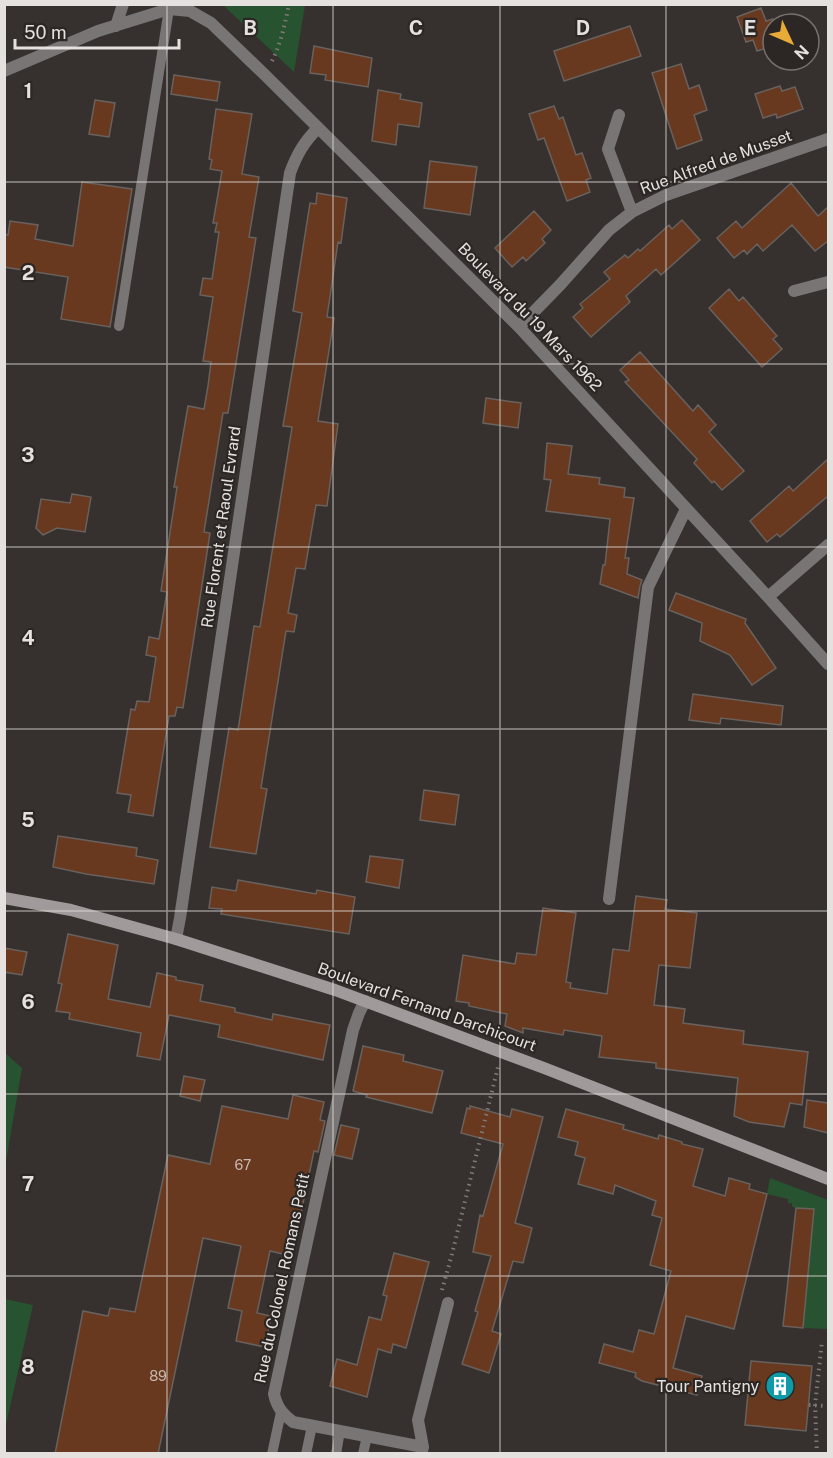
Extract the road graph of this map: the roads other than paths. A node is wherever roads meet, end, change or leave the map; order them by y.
1 (123, 4) edge
2 (166, 7) edge
3 (188, 8) edge
4 (116, 26) junction
5 (4, 71) edge
6 (619, 115) dead end
7 (318, 128) junction
8 (828, 139) edge
9 (632, 212) junction
10 (828, 282) edge
11 (794, 291) dead end
12 (119, 326) dead end
13 (519, 327) junction
14 (686, 509) junction
15 (828, 544) edge
16 (768, 597) junction
17 (828, 664) edge
18 (4, 898) edge
19 (609, 899) dead end
20 (176, 939) junction
21 (365, 1001) junction
22 (828, 1179) edge
23 (448, 1303) road end
24 (281, 1412) junction
25 (312, 1426) junction
26 (340, 1431) junction
27 (367, 1436) junction
28 (422, 1450) edge
29 (272, 1454) edge
30 (306, 1454) edge
31 (336, 1454) edge
32 (363, 1454) edge

1 - 4 street
2 - 3 street, Boulevard du 19 Mars 1962
2 - 4 street, Boulevard du 19 Mars 1962
2 - 12 lane
3 - 7 street, Boulevard du 19 Mars 1962
4 - 5 street, Boulevard du 19 Mars 1962
6 - 9 street
7 - 13 street, Boulevard du 19 Mars 1962
7 - 20 street, Rue Florent et Raoul Evrard
8 - 9 street, Rue Alfred de Musset
9 - 13 street, Rue Alfred de Musset
10 - 11 street
13 - 14 street, Boulevard du 19 Mars 1962
14 - 16 street, Boulevard du 19 Mars 1962
14 - 19 street
15 - 16 street
16 - 17 street, Boulevard du 19 Mars 1962
18 - 20 main road, Boulevard Fernand Darchicourt
20 - 21 main road, Boulevard Fernand Darchicourt
21 - 22 main road, Boulevard Fernand Darchicourt
21 - 24 street, Rue du Colonel Romans Petit
23 - 28 street
24 - 25 street
24 - 29 lane
25 - 26 street
25 - 30 lane
26 - 27 street
26 - 31 lane
27 - 28 street
27 - 32 lane

